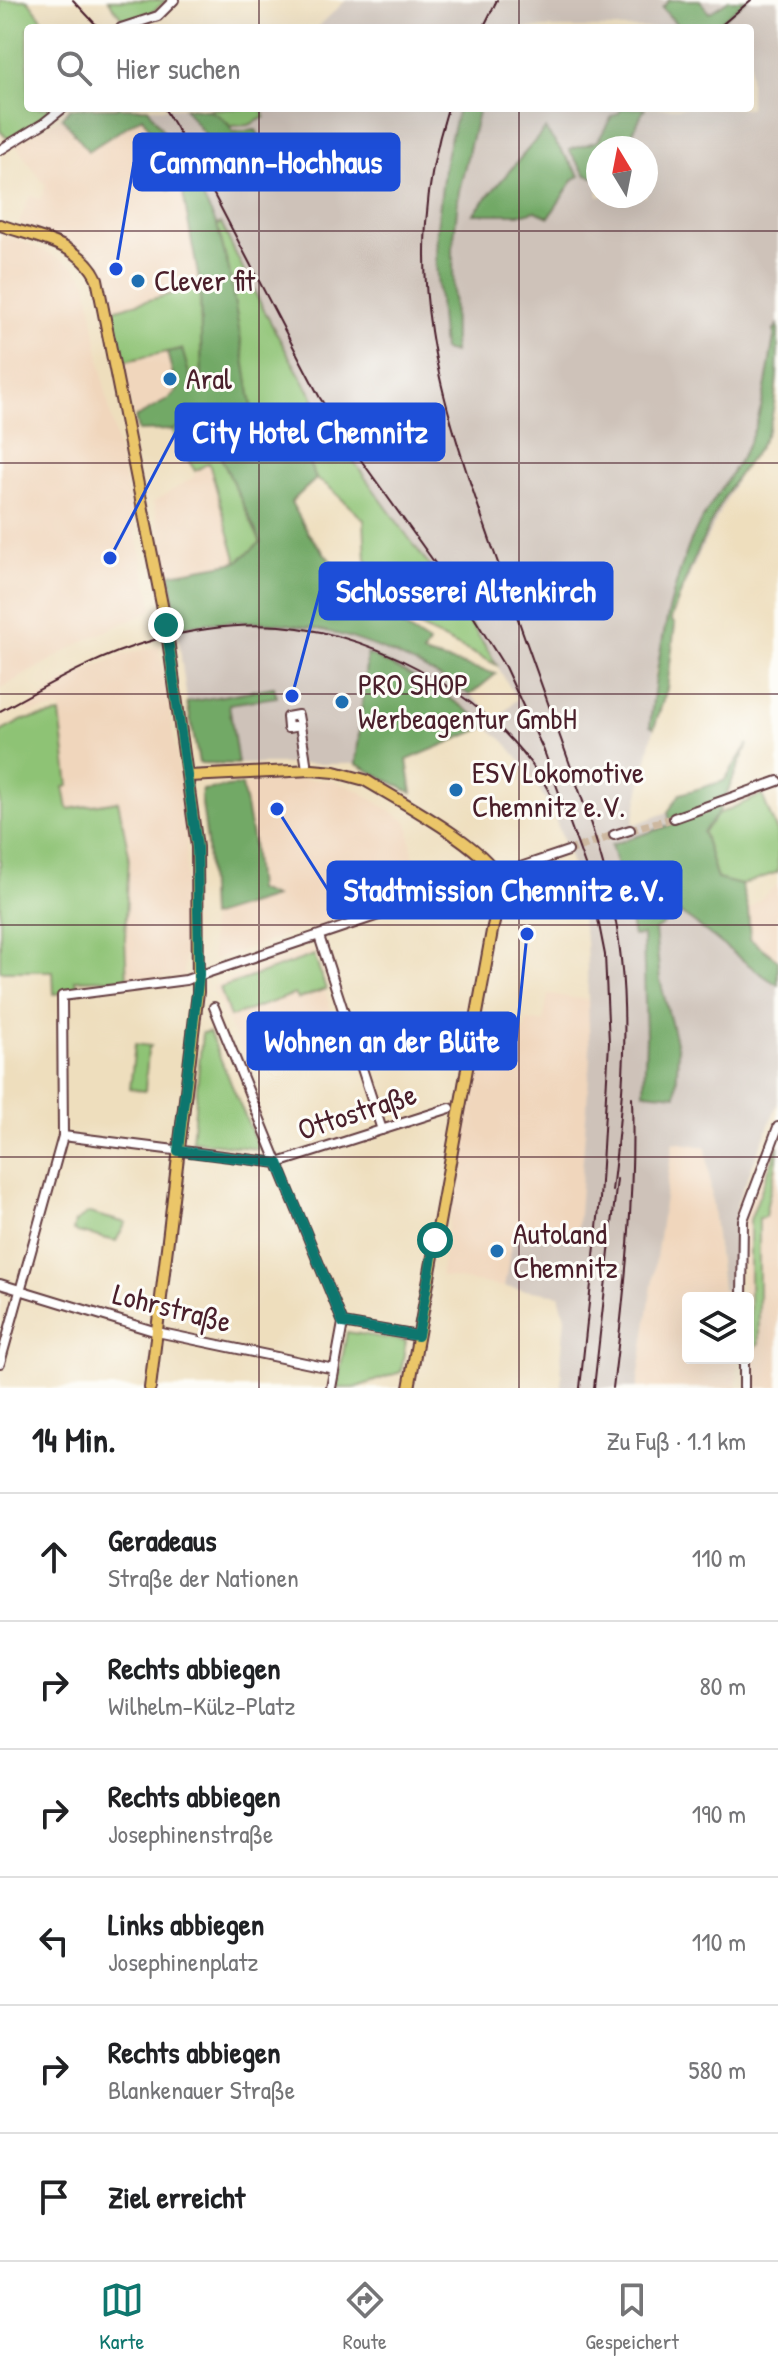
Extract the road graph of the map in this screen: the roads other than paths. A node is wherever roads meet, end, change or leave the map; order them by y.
1 (174, 0) edge
2 (133, 24) edge
3 (58, 112) edge
4 (0, 150) edge
5 (0, 225) edge
6 (300, 726) dead end
7 (307, 770) junction
8 (189, 776) junction
9 (778, 781) edge
10 (674, 818) tunnel mouth
11 (630, 830) tunnel mouth
12 (614, 835) tunnel mouth
13 (568, 851) tunnel mouth
14 (497, 874) junction
15 (319, 936) junction
16 (199, 975) junction
17 (214, 1007) dead end
18 (450, 1108) dead end
19 (778, 1127) edge
20 (382, 1130) junction
21 (63, 1136) junction
22 (178, 1151) junction
23 (278, 1163) junction
24 (0, 1284) edge
25 (19, 1290) junction
26 (742, 1292) edge
27 (343, 1323) junction
28 (157, 1332) junction
29 (418, 1336) junction
30 (0, 1363) edge
31 (744, 1364) edge
32 (334, 1369) junction
33 (150, 1388) edge
34 (331, 1388) edge
35 (409, 1388) edge
36 (745, 1388) edge

1 - 2 street
3 - 4 street
5 - 8 main road
6 - 7 street
7 - 8 main road
7 - 14 main road
8 - 16 main road
9 - 10 street
11 - 12 street
13 - 14 street
14 - 15 street
14 - 29 main road
15 - 16 street
15 - 20 street
16 - 21 street
16 - 22 main road
17 - 23 street
18 - 20 street, Ottostraße
19 - 26 street
20 - 23 street, Ottostraße
21 - 22 street
21 - 25 street
22 - 23 street
22 - 28 main road
23 - 27 street
24 - 25 street, Lohrstraße
25 - 28 street, Lohrstraße
25 - 30 street
27 - 29 street
27 - 32 street
28 - 32 street, Lohrstraße
28 - 33 main road
29 - 35 main road
31 - 36 street
32 - 34 street

